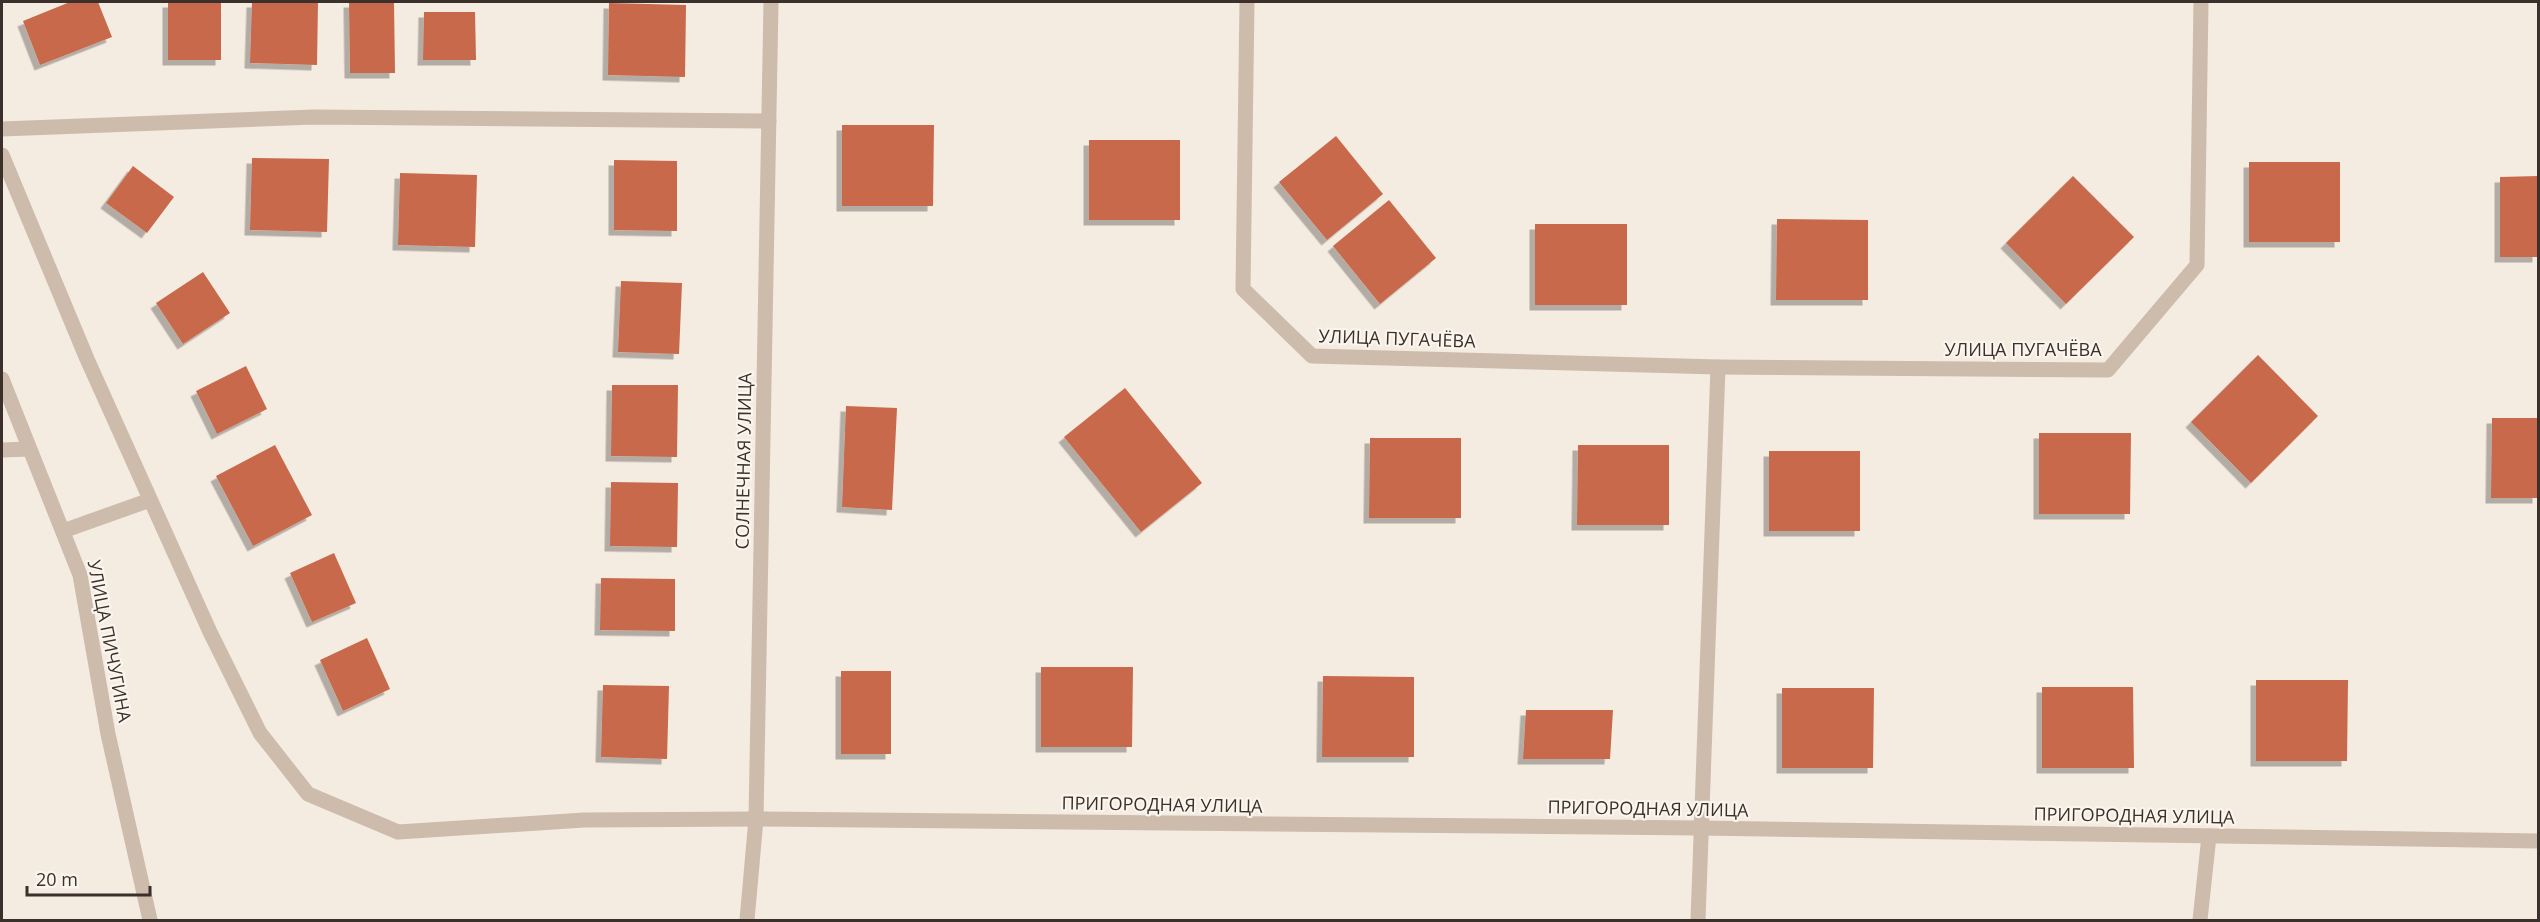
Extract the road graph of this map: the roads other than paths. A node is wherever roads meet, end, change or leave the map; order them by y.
1 (771, 2) edge
2 (1246, 2) edge
3 (2201, 2) edge
4 (769, 121) junction
5 (2, 129) edge
6 (2, 155) edge
7 (1718, 367) junction
8 (2, 379) edge
9 (29, 448) junction
10 (2, 450) edge
11 (150, 500) junction
12 (63, 531) junction
13 (756, 819) junction
14 (1700, 828) junction
15 (2209, 836) junction
16 (2538, 841) edge
17 (150, 921) edge
18 (747, 921) edge
19 (1698, 921) edge
20 (2200, 921) edge

1 - 4 street, СОЛНЕЧНАЯ УЛИЦА
2 - 7 street, УЛИЦА ПУГАЧЁВА
3 - 7 street, УЛИЦА ПУГАЧЁВА
4 - 5 street
4 - 13 street, СОЛНЕЧНАЯ УЛИЦА
6 - 11 street, ПРИГОРОДНАЯ УЛИЦА
7 - 14 street
8 - 9 street, УЛИЦА ПИЧУГИНА
9 - 10 street
9 - 12 street, УЛИЦА ПИЧУГИНА
11 - 12 street
11 - 13 street, ПРИГОРОДНАЯ УЛИЦА
12 - 17 street, УЛИЦА ПИЧУГИНА
13 - 14 street, ПРИГОРОДНАЯ УЛИЦА
13 - 18 street, СОЛНЕЧНАЯ УЛИЦА
14 - 15 street, ПРИГОРОДНАЯ УЛИЦА
14 - 19 street
15 - 16 street, ПРИГОРОДНАЯ УЛИЦА
15 - 20 street

